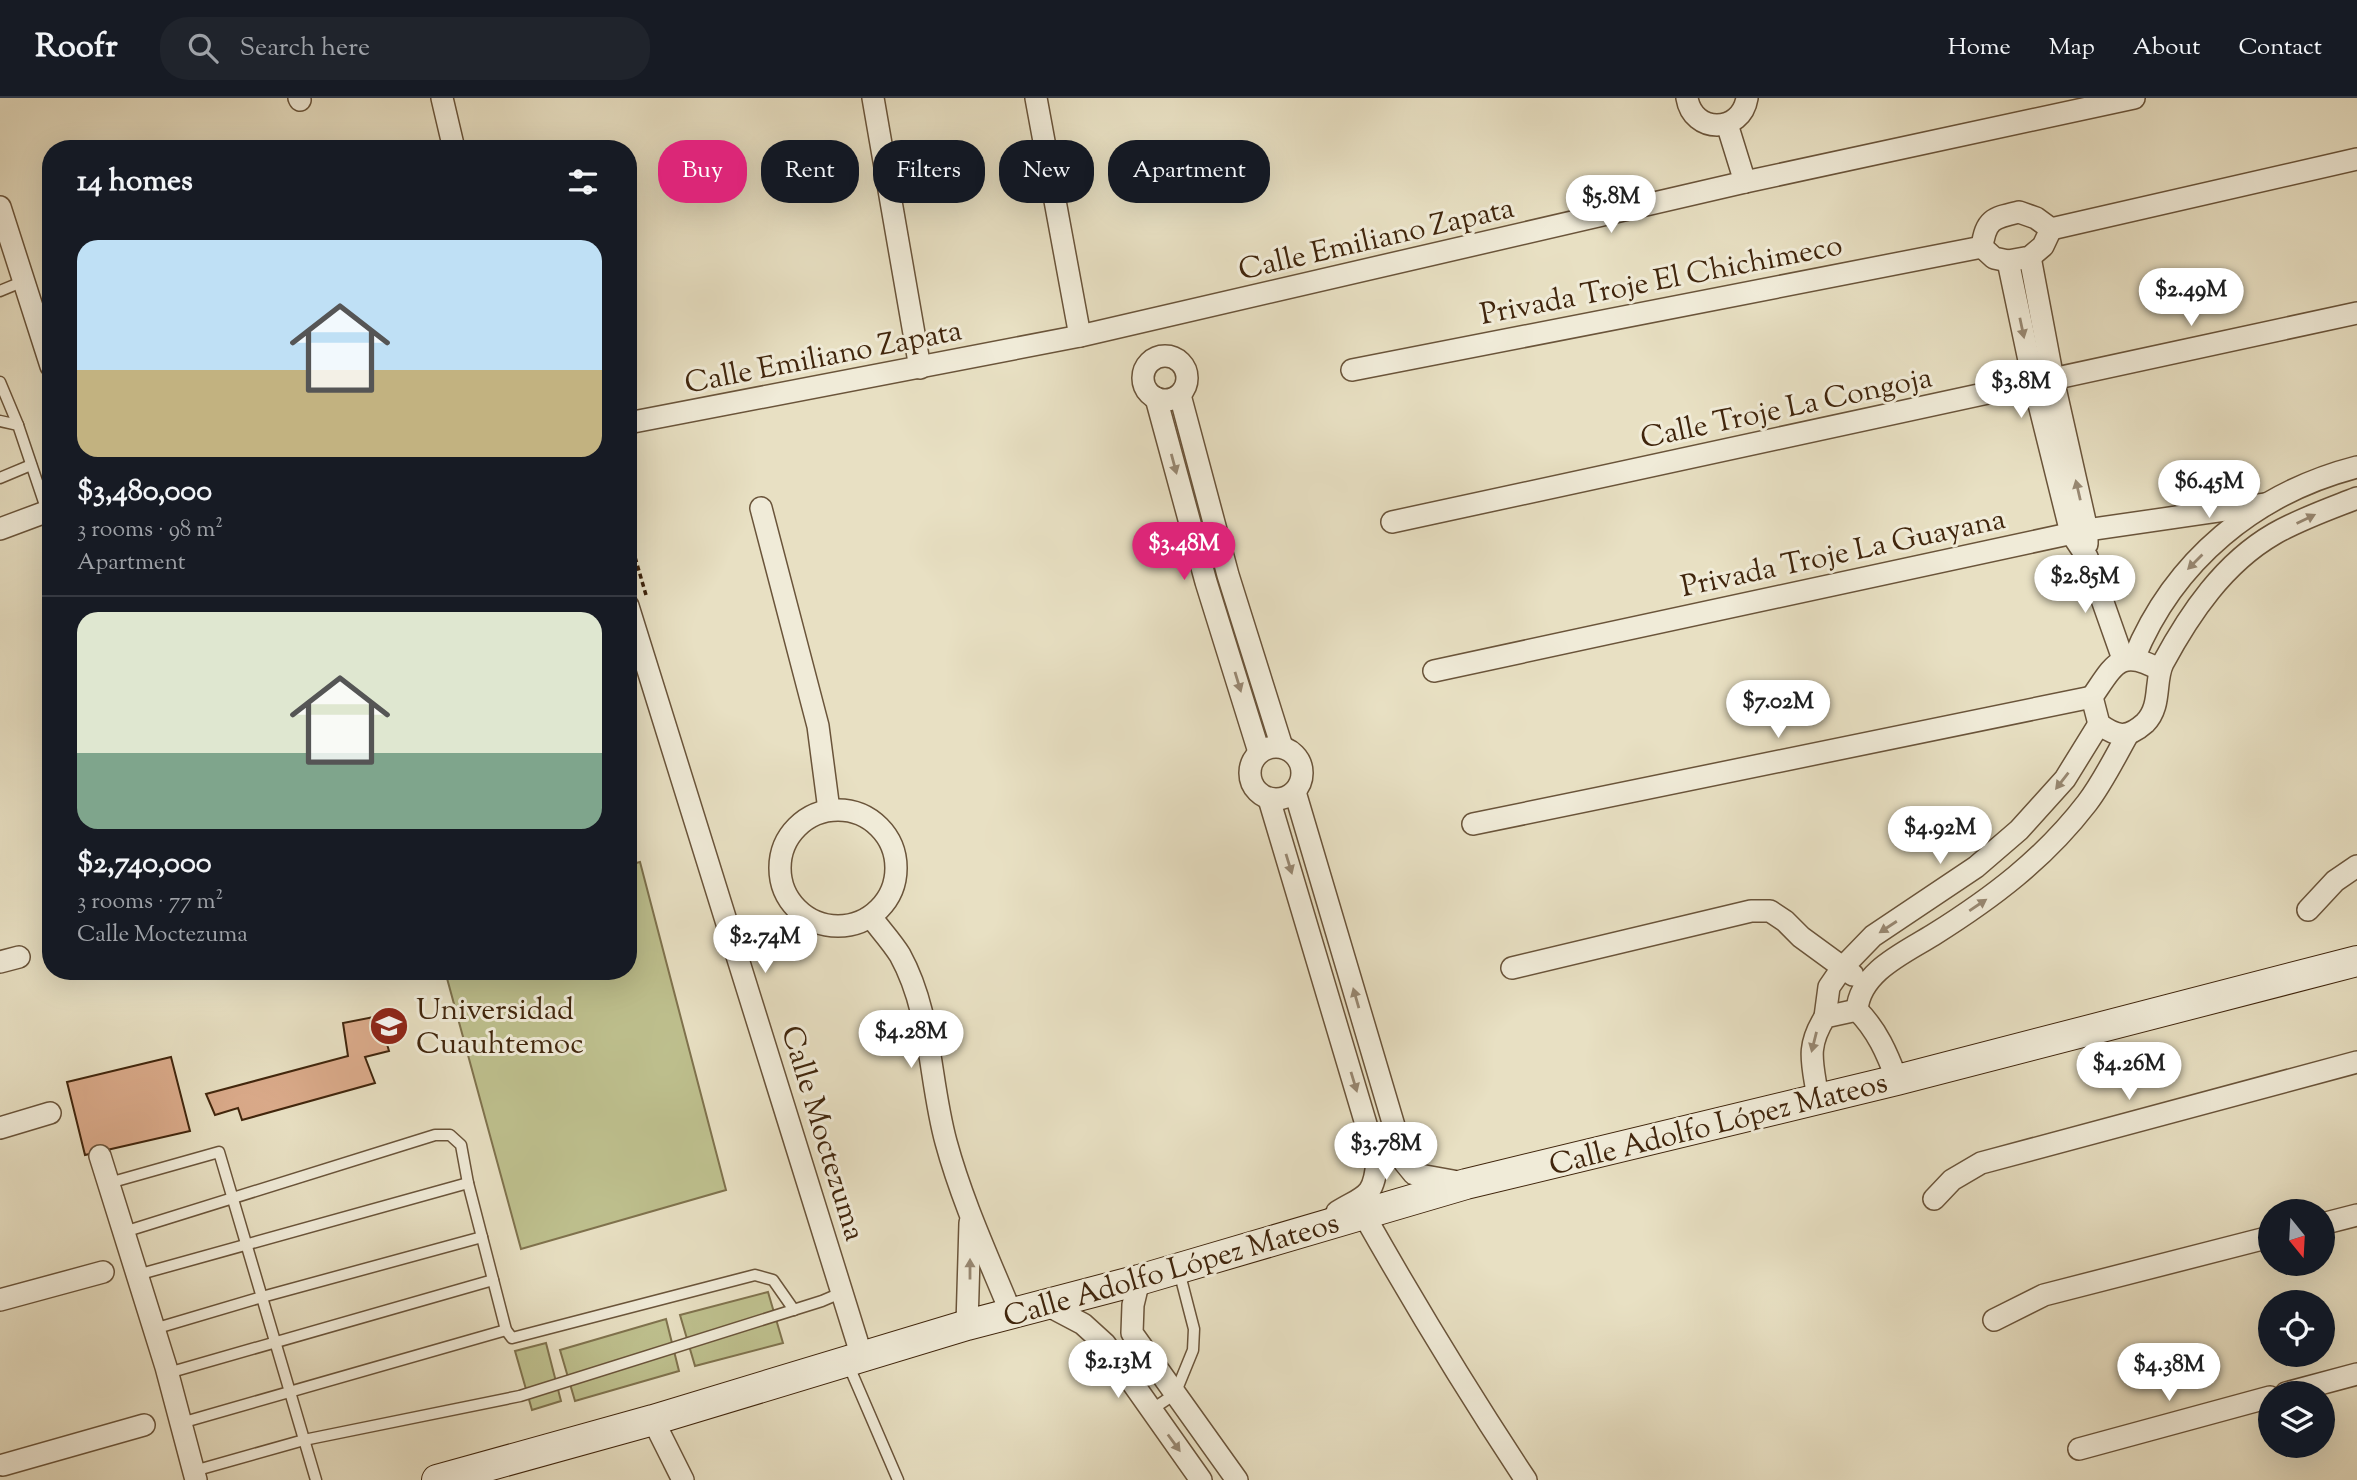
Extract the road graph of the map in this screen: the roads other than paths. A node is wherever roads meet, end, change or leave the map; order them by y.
1 (442, 98) edge
2 (873, 98) edge
3 (1036, 98) edge
4 (1687, 98) edge
5 (1748, 98) edge
6 (2134, 98) edge
7 (1727, 124) junction
8 (452, 140) edge
9 (2357, 159) edge
10 (1745, 182) junction
11 (0, 206) edge
12 (2051, 229) junction
13 (1982, 247) junction
14 (2030, 257) junction
15 (2008, 261) junction
16 (24, 281) junction
17 (0, 291) edge
18 (2357, 313) edge
19 (1080, 336) junction
20 (42, 338) edge
21 (920, 368) junction
22 (1352, 370) dead end
23 (0, 382) edge
24 (2044, 382) junction
25 (1180, 394) junction
26 (1156, 398) junction
27 (0, 421) edge
28 (637, 421) edge
29 (18, 425) junction
30 (31, 465) junction
31 (2357, 467) edge
32 (0, 478) edge
33 (42, 492) edge
34 (2357, 498) edge
35 (2266, 504) junction
36 (761, 508) dead end
37 (42, 513) edge
38 (1392, 522) dead end
39 (0, 529) edge
40 (2079, 532) junction
41 (1228, 575) junction
42 (1206, 582) junction
43 (637, 636) edge
44 (2129, 659) junction
45 (2160, 670) junction
46 (1434, 671) dead end
47 (2092, 696) junction
48 (2099, 724) junction
49 (2128, 734) junction
50 (1282, 747) junction
51 (1259, 752) junction
52 (1294, 792) junction
53 (1269, 799) junction
54 (829, 810) junction
55 (1473, 824) dead end
56 (2357, 866) edge
57 (2308, 910) dead end
58 (871, 916) junction
59 (1345, 960) junction
60 (2357, 961) edge
61 (1319, 966) junction
62 (1512, 968) dead end
63 (1842, 968) junction
64 (1866, 984) junction
65 (1857, 1010) junction
66 (1825, 1017) junction
67 (2357, 1062) edge
68 (1897, 1080) junction
69 (1818, 1099) junction
70 (50, 1113) dead end
71 (0, 1128) edge
72 (100, 1156) dead end
73 (109, 1183) junction
74 (468, 1183) junction
75 (1466, 1184) junction
76 (233, 1197) junction
77 (1934, 1199) dead end
78 (970, 1212) junction
79 (1364, 1215) junction
80 (2357, 1215) edge
81 (2335, 1221) edge
82 (1320, 1227) junction
83 (124, 1232) junction
84 (482, 1237) junction
85 (2258, 1240) edge
86 (247, 1245) junction
87 (1178, 1268) junction
88 (103, 1272) dead end
89 (137, 1275) junction
90 (493, 1280) junction
91 (1139, 1280) junction
92 (843, 1292) junction
93 (262, 1297) junction
94 (0, 1300) edge
95 (1047, 1306) junction
96 (794, 1310) junction
97 (1011, 1313) junction
98 (1994, 1320) dead end
99 (967, 1325) junction
100 (154, 1329) junction
101 (506, 1330) junction
102 (276, 1343) junction
103 (854, 1359) junction
104 (167, 1373) junction
105 (2357, 1374) edge
106 (2331, 1381) edge
107 (290, 1394) junction
108 (1175, 1394) junction
109 (2258, 1400) edge
110 (1151, 1410) junction
111 (653, 1420) junction
112 (181, 1423) junction
113 (144, 1425) dead end
114 (304, 1440) junction
115 (2079, 1449) dead end
116 (4, 1466) edge
117 (493, 1471) edge
118 (195, 1476) edge
119 (316, 1480) edge
120 (437, 1480) edge
121 (683, 1480) edge
122 (898, 1480) edge
123 (1201, 1480) edge
124 (1237, 1480) edge
125 (1527, 1480) edge

1 - 8 street
2 - 21 street
3 - 19 street
4 - 7 street
5 - 7 street
6 - 10 street, Calle Emiliano Zapata
7 - 10 street
9 - 12 street
10 - 19 street, Calle Emiliano Zapata
11 - 16 street
12 - 13 street
12 - 14 street
13 - 15 street
13 - 22 street, Privada Troje El Chichimeco
14 - 15 street
14 - 24 street
15 -> 24 street
16 - 17 lane
16 - 20 street
18 - 24 street, Calle Troje La Congoja
19 - 21 street, Calle Emiliano Zapata
21 - 28 street, Calle Emiliano Zapata
23 - 29 lane
24 - 38 street, Calle Troje La Congoja
24 - 40 street
25 - 26 street
25 - 26 street
25 - 41 street
26 -> 42 street
27 - 29 lane
29 - 30 lane
30 - 32 lane
30 - 33 lane
31 - 35 street
45 -> 34 street
35 - 40 street, Privada Troje La Guayana
35 -> 44 street
36 - 54 street
37 - 39 street
40 - 44 street
40 - 46 street, Privada Troje La Guayana
41 - 42 street
41 - 50 street
42 -> 51 street
43 - 92 street, Calle Moctezuma
44 - 45 street
44 - 47 street
45 - 49 street
47 - 48 street
47 - 55 street
48 - 49 street
48 -> 63 street
64 -> 49 street
50 - 51 street
50 - 52 street
51 - 53 street
52 - 53 street
52 - 59 street
53 -> 61 street
54 - 58 street
54 - 58 street
56 - 57 street
58 - 78 street
59 - 61 street
75 -> 59 street
60 - 68 street, Calle Adolfo López Mateos
61 -> 82 street
62 - 63 street
63 - 64 street
63 - 66 street
64 - 65 street
65 - 66 street
65 - 68 street
66 -> 69 street
67 - 77 street
68 - 69 street, Calle Adolfo López Mateos
69 - 75 street, Calle Adolfo López Mateos
70 - 71 street
72 - 73 street
73 - 76 lane
73 - 83 street
74 - 76 lane
74 - 84 lane
74 - 86 lane
75 - 79 street, Calle Adolfo López Mateos
76 - 83 lane
76 - 86 lane
78 - 97 street
99 -> 78 street
79 - 82 street, Calle Adolfo López Mateos
79 - 125 street
80 - 81 street
82 - 87 street, Calle Adolfo López Mateos
83 - 89 street
84 - 90 lane
84 - 93 lane
85 - 98 street
86 - 89 lane
86 - 93 lane
87 - 91 street, Calle Adolfo López Mateos
87 - 108 lane
88 - 94 street
89 - 100 street
90 - 101 lane
90 - 102 lane
91 - 95 street, Calle Adolfo López Mateos
91 - 108 street
92 - 96 lane
92 - 103 street, Calle Moctezuma
93 - 100 lane
93 - 102 lane
95 - 97 street, Calle Adolfo López Mateos
95 - 110 street
96 - 101 lane
96 - 114 lane
97 - 99 street, Calle Adolfo López Mateos
99 - 103 street, Calle Adolfo López Mateos
100 - 104 street
101 - 107 lane
102 - 104 lane
102 - 107 lane
103 - 111 street, Calle Adolfo López Mateos
103 - 122 lane
104 - 112 street
105 - 106 street
107 - 112 lane
107 - 114 lane
108 - 110 lane
108 - 124 street
109 - 115 street
110 -> 123 street
111 - 117 street, Calle Adolfo López Mateos
111 - 121 street
112 - 118 street
113 - 116 street
114 - 118 lane
114 - 119 lane
117 - 120 street, Calle Adolfo López Mateos

